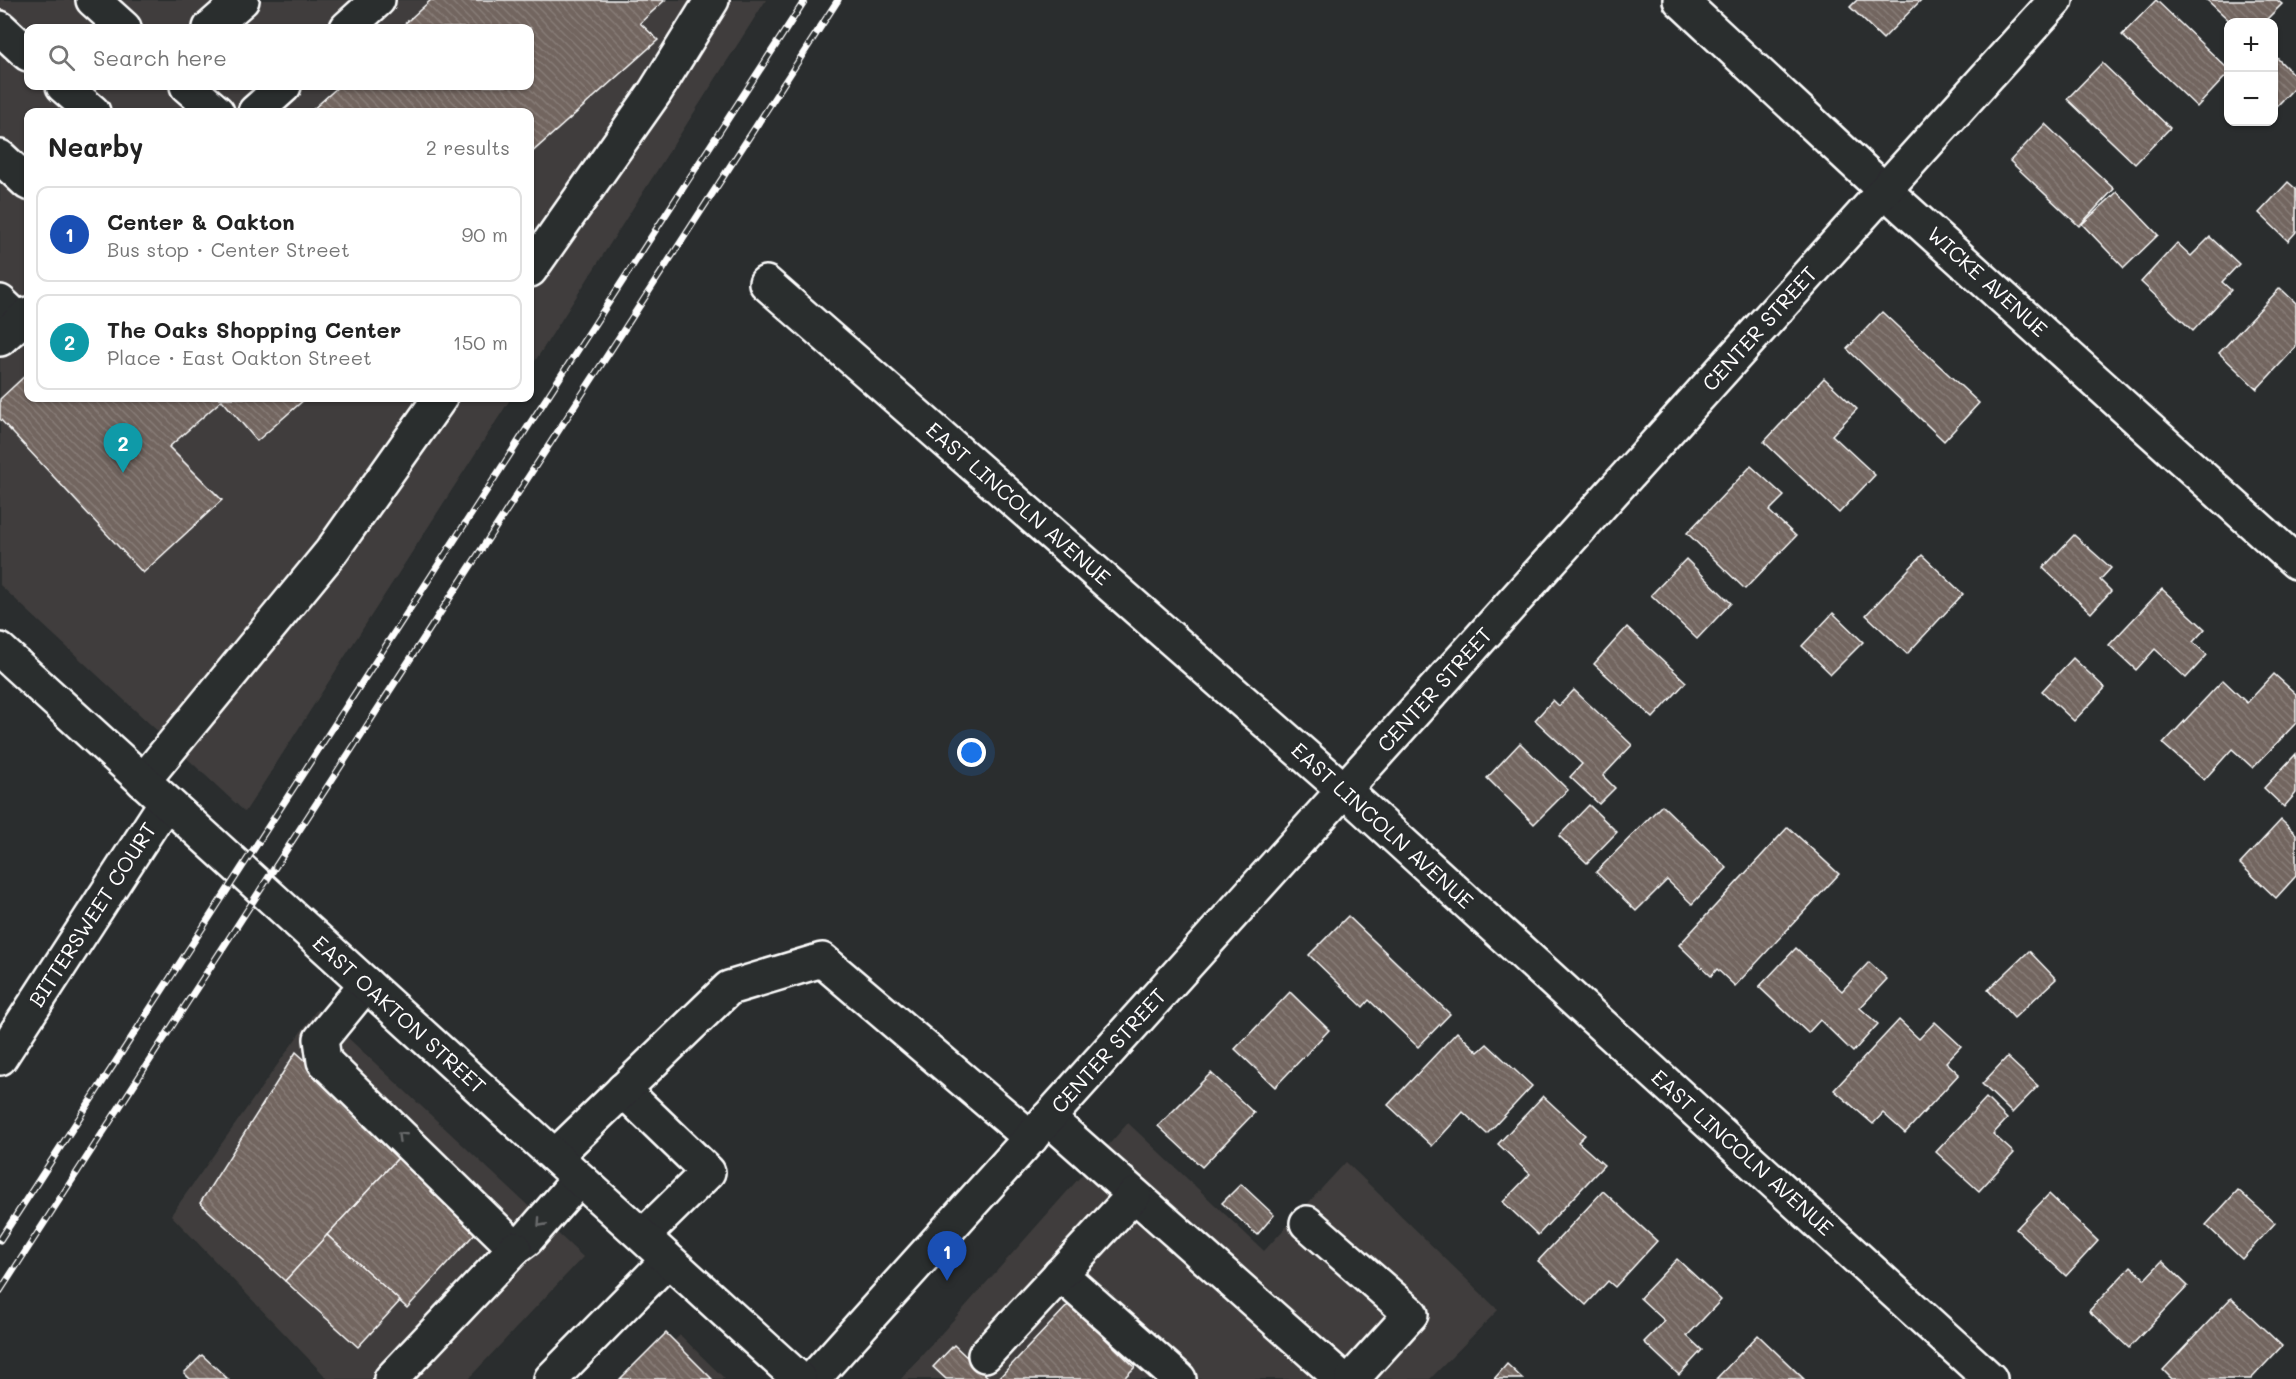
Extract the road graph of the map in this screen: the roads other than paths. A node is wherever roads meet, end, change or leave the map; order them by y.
1 (93, 0) edge
2 (242, 0) edge
3 (378, 0) edge
4 (712, 0) edge
5 (1680, 0) edge
6 (2056, 0) edge
7 (120, 24) edge
8 (215, 24) edge
9 (351, 24) edge
10 (0, 28) edge
11 (24, 50) edge
12 (68, 90) edge
13 (192, 90) edge
14 (280, 90) edge
15 (88, 108) edge
16 (212, 108) edge
17 (259, 108) edge
18 (0, 157) edge
19 (24, 179) edge
20 (1884, 190) junction
21 (534, 264) edge
22 (766, 283) dead end
23 (437, 402) edge
24 (2296, 562) edge
25 (0, 650) edge
26 (1344, 790) junction
27 (155, 791) junction
28 (366, 984) junction
29 (0, 1058) edge
30 (623, 1090) junction
31 (1039, 1128) junction
32 (555, 1156) junction
33 (579, 1179) junction
34 (1134, 1195) junction
35 (1307, 1223) dead end
36 (643, 1236) junction
37 (515, 1248) junction
38 (668, 1260) junction
39 (1060, 1274) junction
40 (985, 1354) dead end
41 (391, 1379) edge
42 (551, 1379) edge
43 (799, 1379) edge
44 (813, 1379) edge
45 (1179, 1379) edge
46 (1342, 1379) edge
47 (1352, 1379) edge
48 (1990, 1379) edge

1 - 7 street
2 - 8 street
3 - 9 street
4 - 21 street
5 - 20 street, WICKE AVENUE
6 - 20 street, CENTER STREET
10 - 11 street
12 - 15 street
13 - 16 street
14 - 17 street
18 - 19 street
20 - 24 street, WICKE AVENUE
20 - 26 street, CENTER STREET
22 - 26 street, EAST LINCOLN AVENUE
23 - 27 street, BITTERSWEET COURT
25 - 27 street, EAST OAKTON STREET
26 - 31 street, CENTER STREET
26 - 48 street, EAST LINCOLN AVENUE
27 - 28 street, EAST OAKTON STREET
27 - 29 street, BITTERSWEET COURT
28 - 32 street, EAST OAKTON STREET
37 -> 28 street
30 - 31 street
30 - 32 street
30 - 36 street
31 - 34 street
31 - 44 street, CENTER STREET
32 - 33 street, EAST OAKTON STREET
33 - 36 street, EAST OAKTON STREET
33 -> 37 street
34 - 39 street
34 - 46 street
35 - 47 street
36 - 38 street, EAST OAKTON STREET
37 - 41 street
38 - 42 street
38 - 43 street, EAST OAKTON STREET
39 - 40 street
39 - 45 street

